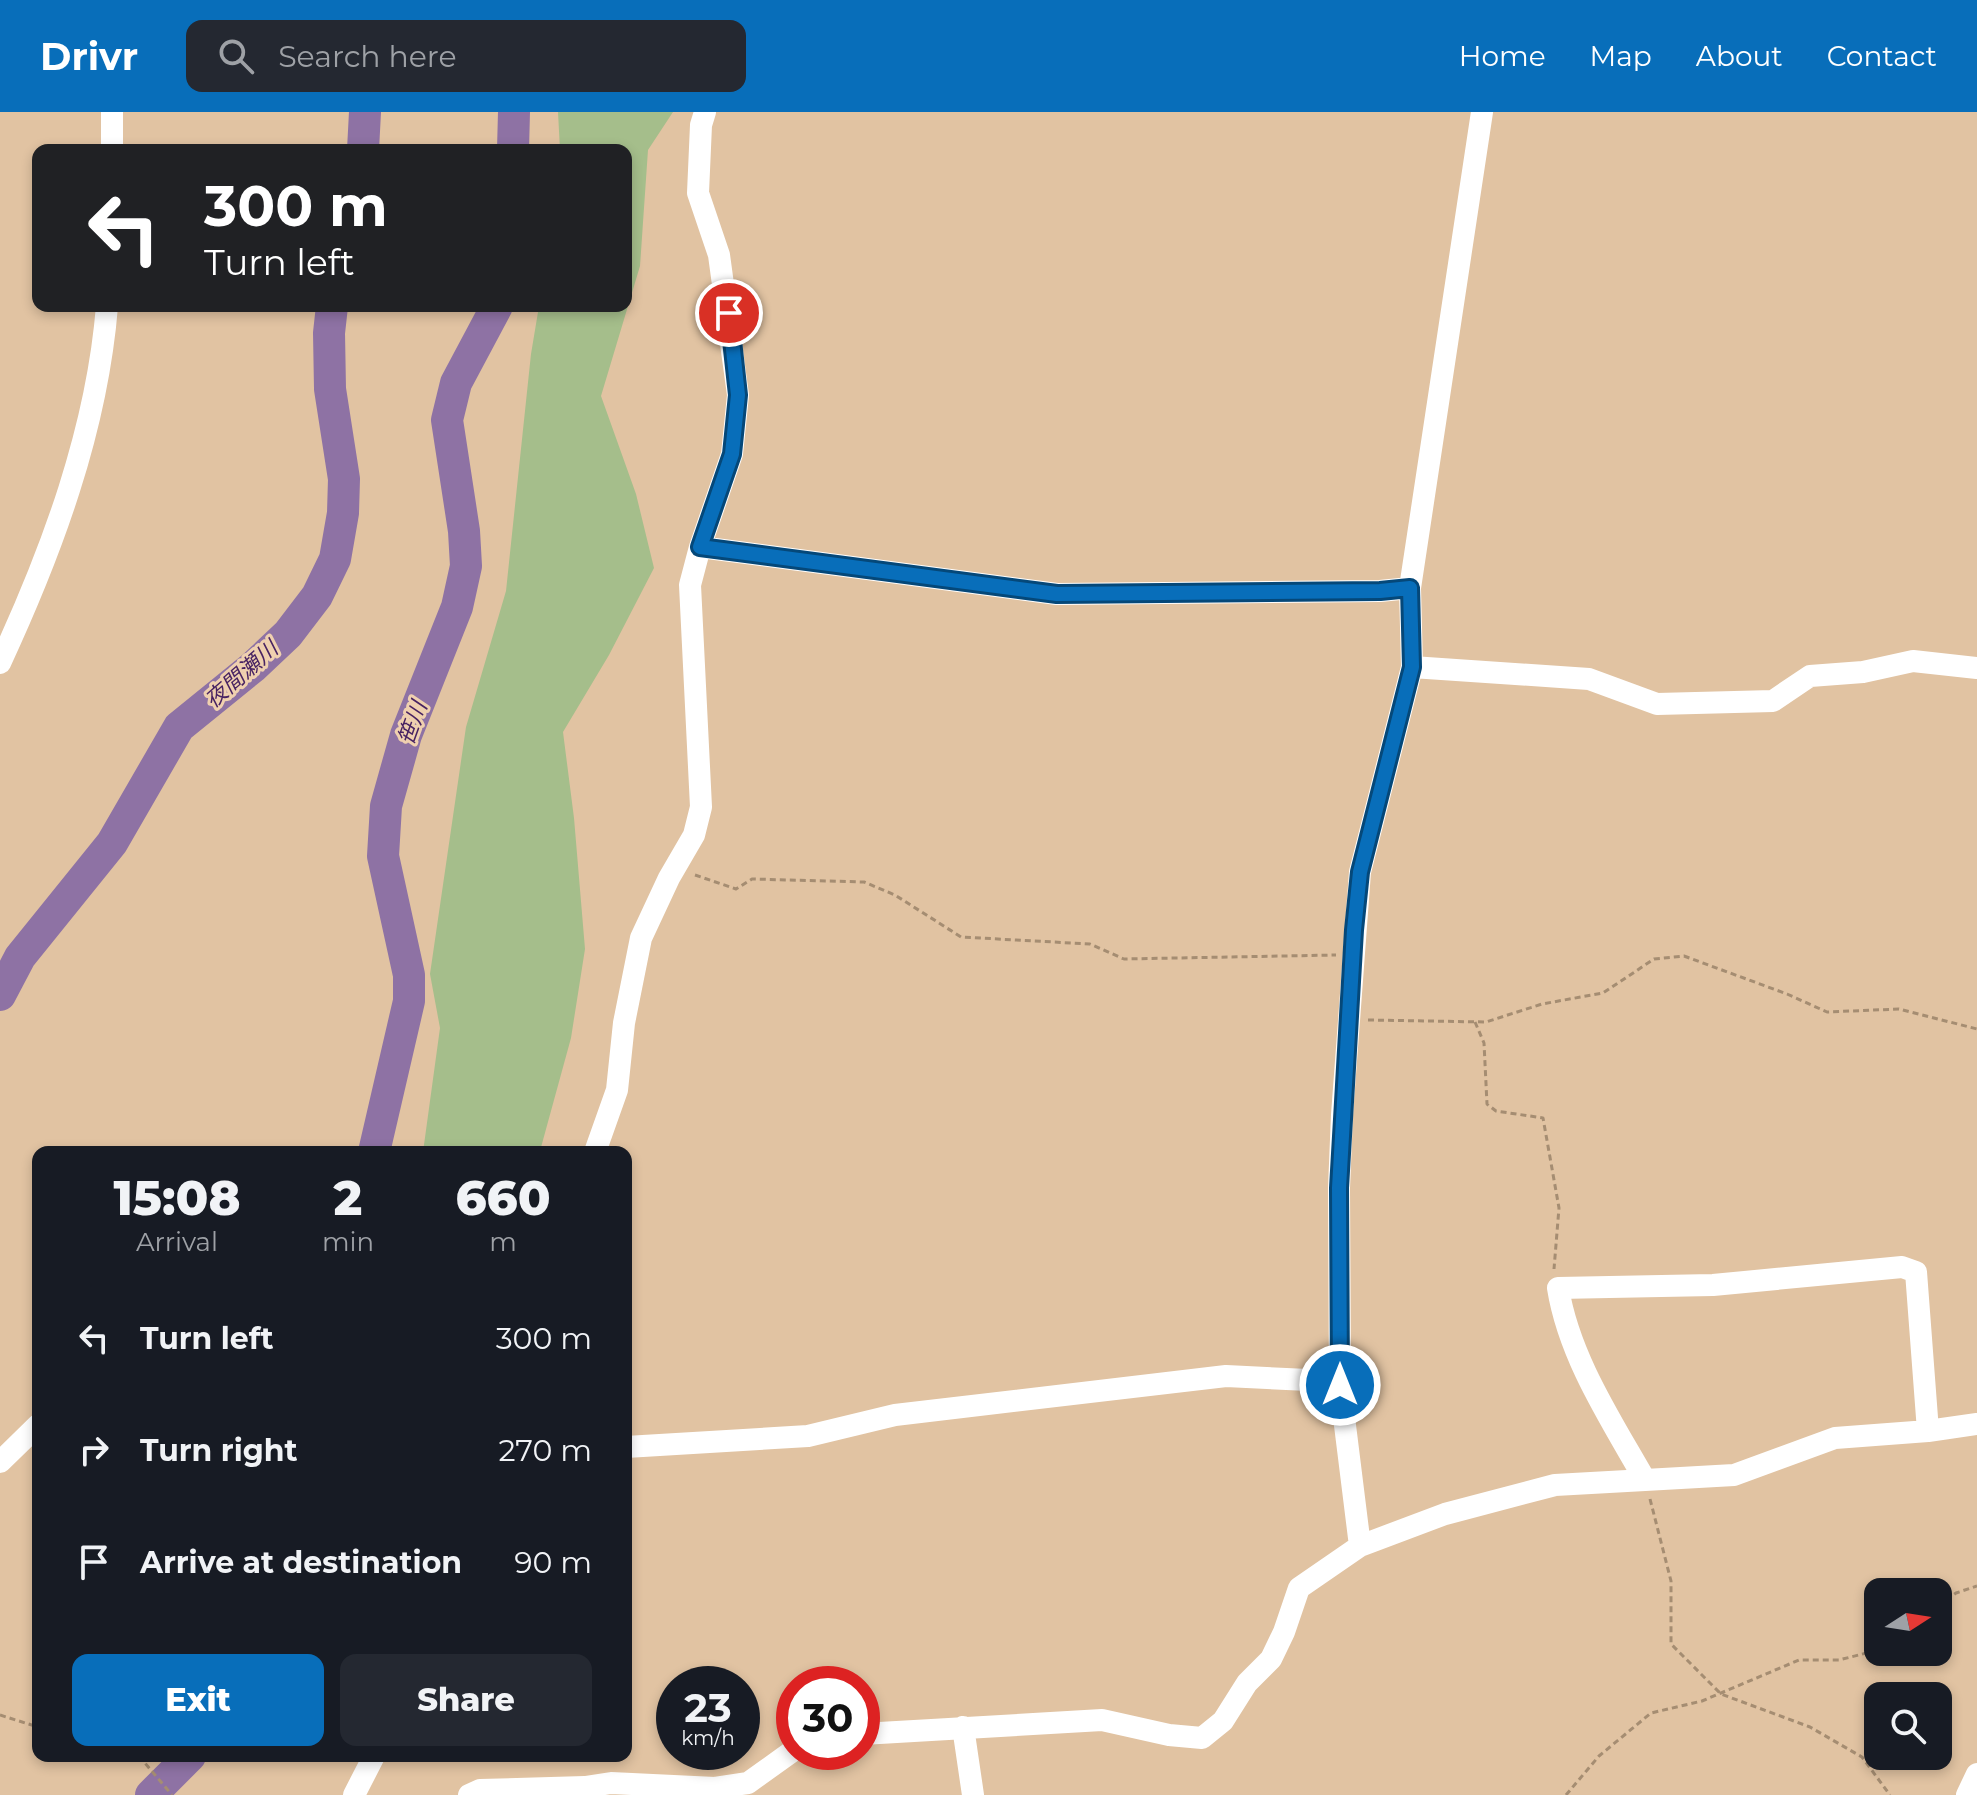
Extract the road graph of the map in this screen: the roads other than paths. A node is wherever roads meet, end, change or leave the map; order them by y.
1 (112, 112) edge
2 (705, 112) edge
3 (1482, 112) edge
4 (112, 144) edge
5 (106, 312) edge
6 (700, 547) junction
7 (1410, 588) junction
8 (0, 663) edge
9 (1412, 667) junction
10 (1977, 668) edge
11 (597, 1146) edge
12 (1340, 1385) junction
13 (1977, 1424) edge
14 (32, 1431) edge
15 (1928, 1431) junction
16 (632, 1447) edge
17 (0, 1462) edge
18 (1645, 1480) junction
19 (1360, 1546) junction
20 (963, 1727) junction
21 (880, 1733) edge
22 (371, 1762) edge
23 (776, 1763) edge
24 (1977, 1774) edge
25 (354, 1795) edge
26 (469, 1795) edge
27 (973, 1795) edge
28 (1967, 1795) edge

1 - 4 street
2 - 6 street
3 - 7 street
5 - 8 street
6 - 7 street
6 - 11 street
7 - 9 street
9 - 10 street
9 - 12 street
12 - 16 street
12 - 19 street
13 - 15 street
14 - 17 street
15 - 18 street
15 - 18 street
18 - 19 street
19 - 20 street
20 - 21 street
20 - 27 street
22 - 25 street
23 - 26 street
24 - 28 street

